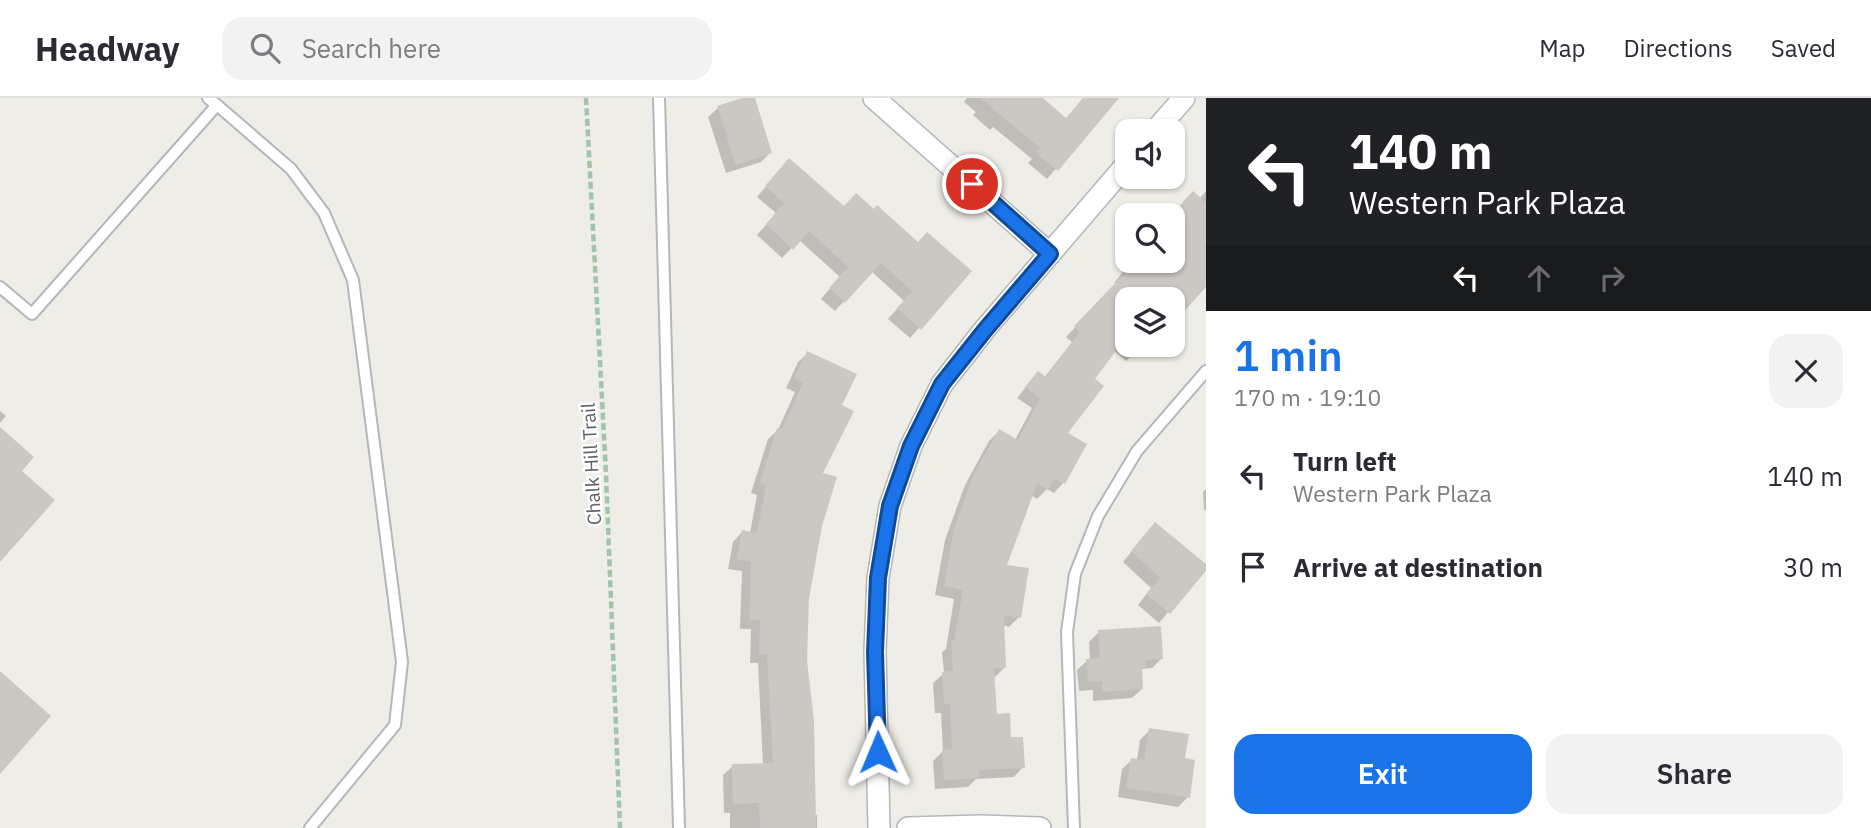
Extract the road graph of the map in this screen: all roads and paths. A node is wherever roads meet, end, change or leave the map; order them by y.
1 (586, 98) edge
2 (659, 98) edge
3 (874, 98) edge
4 (1184, 98) edge
5 (212, 102) edge
6 (1166, 119) edge
7 (1115, 178) edge
8 (1050, 254) junction
9 (0, 288) edge
10 (1206, 371) edge
11 (310, 828) edge
12 (620, 828) edge
13 (679, 828) edge
14 (880, 828) edge
15 (908, 828) edge
16 (1040, 828) edge
17 (1074, 828) edge

1 - 12 path, Chalk Hill Trail
2 - 13 lane
3 - 8 street
4 - 6 street
5 - 9 lane
5 - 11 lane
7 - 8 street
8 - 14 street
10 - 17 lane
15 - 16 street

